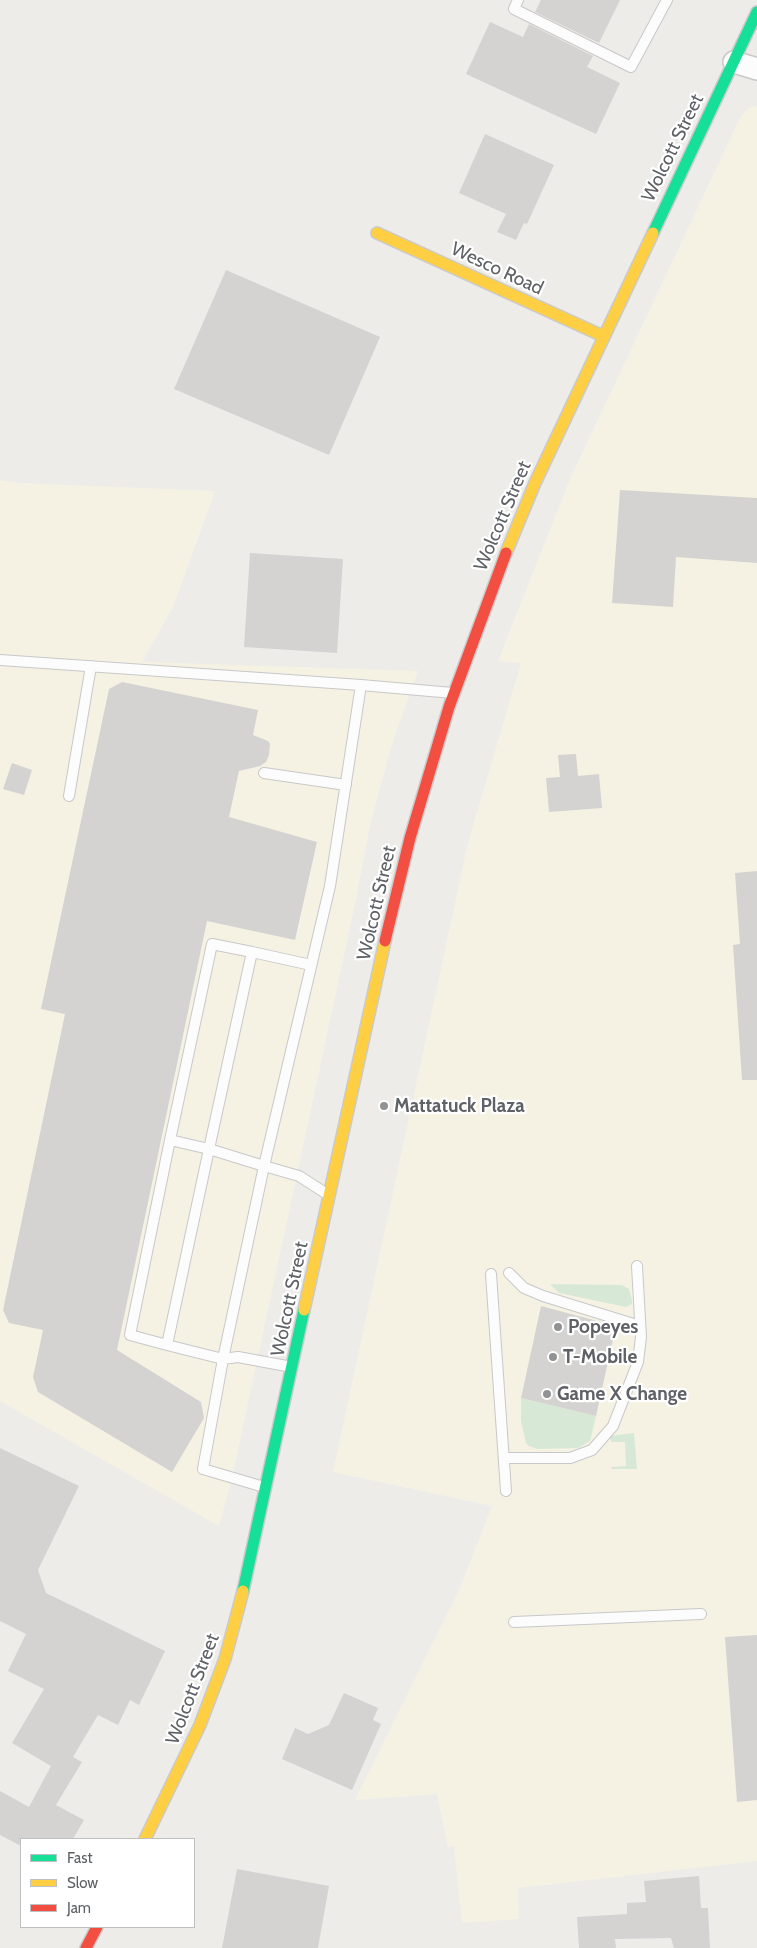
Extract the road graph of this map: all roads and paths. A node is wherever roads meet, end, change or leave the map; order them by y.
1 (518, 0) edge
2 (667, 0) edge
3 (757, 12) edge
4 (734, 62) junction
5 (757, 68) edge
6 (377, 233) dead end
7 (602, 336) junction
8 (0, 660) edge
9 (91, 666) junction
10 (361, 685) junction
11 (454, 693) junction
12 (264, 773) dead end
13 (346, 785) junction
14 (69, 796) dead end
15 (252, 952) junction
16 (311, 965) junction
17 (170, 1140) junction
18 (209, 1149) junction
19 (264, 1166) junction
20 (330, 1196) junction
21 (636, 1266) dead end
22 (509, 1273) dead end
23 (491, 1274) dead end
24 (640, 1326) junction
25 (167, 1345) junction
26 (223, 1358) junction
27 (293, 1367) junction
28 (504, 1458) junction
29 (266, 1488) junction
30 (506, 1491) dead end
31 (701, 1614) dead end
32 (514, 1622) dead end
33 (146, 1838) edge
34 (96, 1928) edge
35 (86, 1948) edge

1 - 2 lane
3 - 4 main road, Wolcott Street
4 - 5 street
4 - 7 main road, Wolcott Street
6 - 7 main road, Wesco Road
7 - 11 main road, Wolcott Street
8 - 9 lane
9 - 10 lane
9 - 14 lane
10 - 11 lane
10 - 13 lane
11 - 20 main road, Wolcott Street
12 - 13 lane
13 - 16 lane
15 - 16 lane
15 - 17 lane
15 - 18 lane
16 - 19 lane
17 - 18 lane
17 - 25 lane
18 - 19 lane
18 - 25 lane
19 - 20 lane
19 - 26 lane
20 - 27 main road, Wolcott Street
21 - 24 lane
22 - 24 lane
23 - 28 lane
24 - 28 lane
25 - 26 lane
26 - 27 lane
26 - 29 lane
27 - 29 main road, Wolcott Street
28 - 30 lane
29 - 33 main road, Wolcott Street
31 - 32 lane
34 - 35 main road

